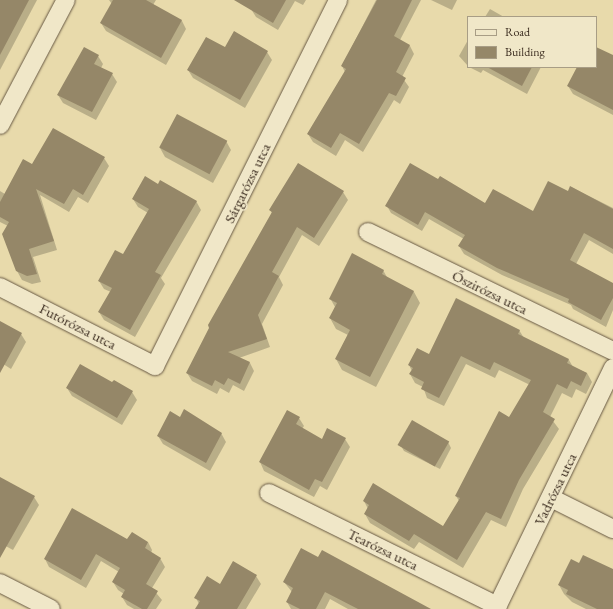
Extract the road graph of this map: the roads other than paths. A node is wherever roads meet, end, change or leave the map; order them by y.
1 (66, 0) edge
2 (338, 0) edge
3 (0, 125) edge
4 (368, 232) dead end
5 (0, 286) edge
6 (613, 351) edge
7 (156, 366) joint
8 (613, 368) edge
9 (269, 493) dead end
10 (551, 498) junction
11 (613, 529) edge
12 (0, 583) edge
13 (497, 607) edge
14 (51, 609) edge

1 - 3 street
2 - 7 street, Sárgarózsa utca
4 - 6 street, Őszirózsa utca
5 - 7 street, Futórózsa utca
8 - 10 street, Vadrózsa utca
9 - 13 street, Tearózsa utca
10 - 11 street
10 - 13 street, Vadrózsa utca
12 - 14 street

